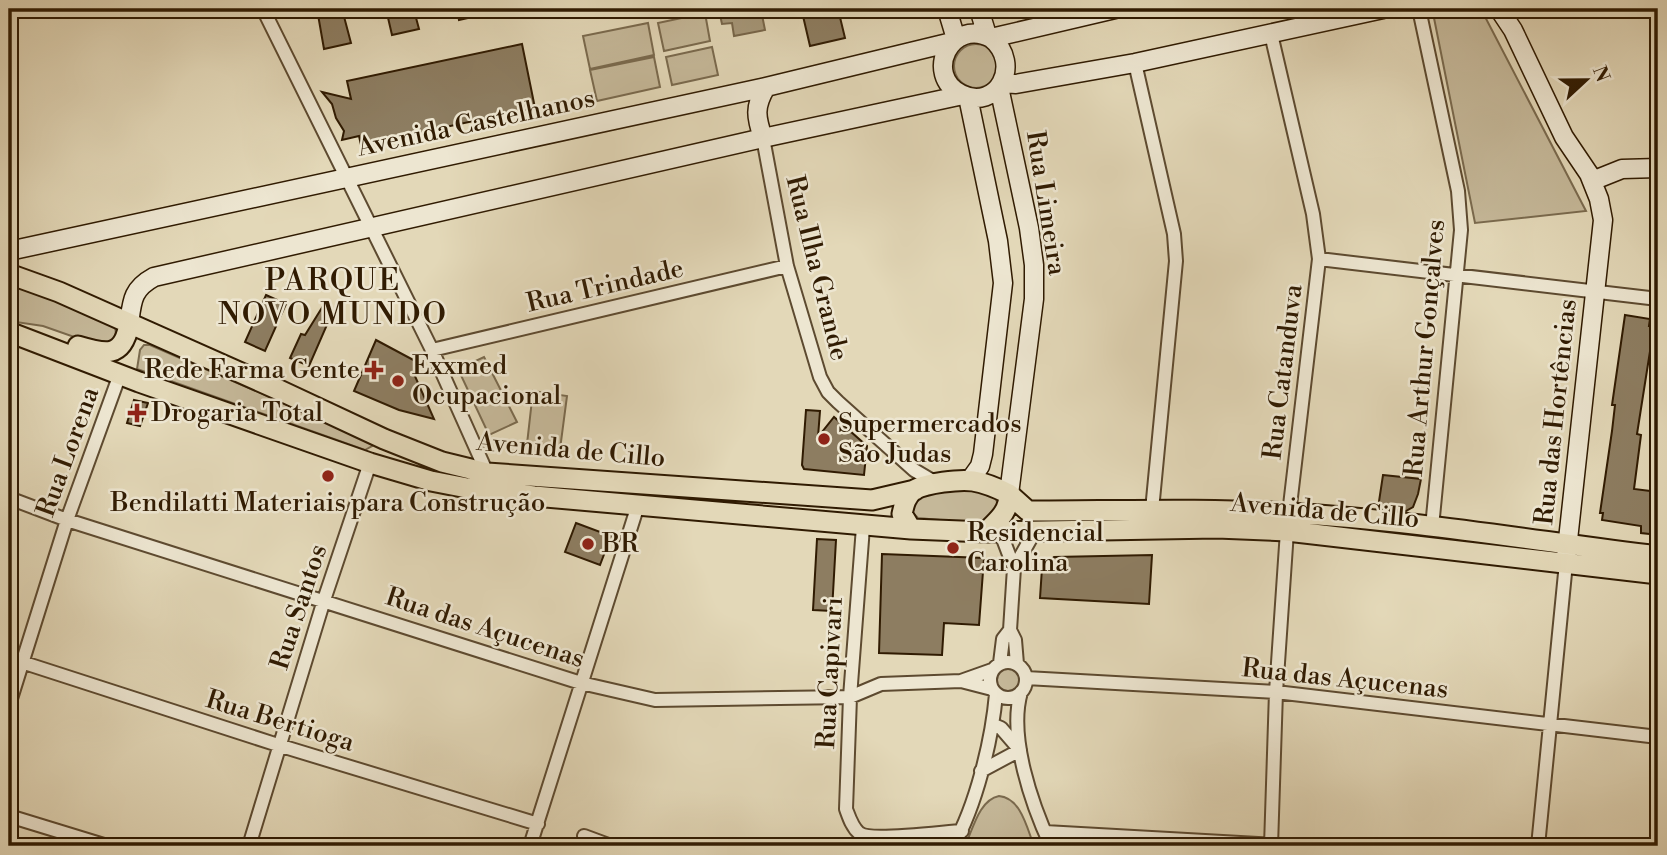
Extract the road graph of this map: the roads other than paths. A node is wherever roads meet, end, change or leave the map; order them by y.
1 (263, 9) edge
2 (947, 9) edge
3 (979, 9) edge
4 (1115, 9) edge
5 (1382, 9) edge
6 (1419, 9) edge
7 (1499, 9) edge
8 (1271, 34) junction
9 (989, 37) junction
10 (954, 41) junction
11 (1135, 63) junction
12 (1000, 85) junction
13 (766, 87) junction
14 (966, 96) junction
15 (763, 138) junction
16 (1658, 168) edge
17 (347, 178) junction
18 (1592, 181) junction
19 (372, 228) junction
20 (9, 251) edge
21 (1319, 259) junction
22 (788, 266) junction
23 (9, 274) edge
24 (1458, 276) junction
25 (1595, 292) junction
26 (1658, 299) edge
27 (128, 330) junction
28 (9, 331) edge
29 (432, 350) junction
30 (120, 374) junction
31 (442, 462) junction
32 (370, 463) junction
33 (487, 473) junction
34 (970, 480) junction
35 (936, 483) junction
36 (915, 490) junction
37 (1009, 494) junction
38 (9, 498) edge
39 (638, 505) junction
40 (1152, 510) junction
41 (67, 520) junction
42 (1288, 522) junction
43 (863, 527) junction
44 (1432, 527) junction
45 (911, 530) junction
46 (993, 531) junction
47 (1035, 531) junction
48 (1567, 554) junction
49 (1658, 556) edge
50 (1014, 568) junction
51 (1658, 574) edge
52 (324, 600) junction
53 (1010, 630) junction
54 (9, 658) edge
55 (23, 663) junction
56 (1017, 664) junction
57 (996, 667) junction
58 (1026, 678) junction
59 (961, 681) junction
60 (581, 682) junction
61 (994, 692) junction
62 (1021, 692) junction
63 (1276, 692) junction
64 (850, 697) junction
65 (9, 705) edge
66 (1551, 723) junction
67 (993, 725) junction
68 (1658, 737) edge
69 (278, 745) junction
70 (1020, 750) junction
71 (981, 771) junction
72 (9, 816) edge
73 (538, 824) junction
74 (962, 831) junction
75 (1045, 832) junction
76 (584, 836) dead end
77 (1271, 845) edge
78 (107, 846) edge
79 (249, 846) edge
80 (530, 846) edge
81 (611, 846) edge
82 (953, 846) edge
83 (1051, 846) edge
84 (1293, 846) edge
85 (1538, 846) edge

1 - 17 street
2 - 10 main road
3 - 9 main road
4 - 9 main road, Avenida Castelhanos
5 - 8 main road
6 - 24 street, Rua Arthur Gonçalves
7 - 18 main road, Rua das Hortências
8 - 11 main road
8 - 21 street, Rua Catanduva
9 - 10 main road, Avenida Castelhanos
9 - 12 main road
10 - 13 main road, Avenida Castelhanos
10 - 14 main road
11 - 12 main road
11 - 40 street
12 - 14 main road
12 - 37 main road, Rua Limeira
13 - 15 main road
13 - 17 main road, Avenida Castelhanos
14 - 15 main road
14 - 34 main road, Rua Limeira
15 - 19 main road
15 - 22 street, Rua Ilha Grande
16 - 18 main road
17 - 19 street
17 - 20 main road, Avenida Castelhanos
18 - 25 main road, Rua das Hortências
19 - 27 main road
19 - 29 street
21 - 24 street
21 - 42 street, Rua Catanduva
22 - 29 street, Rua Trindade
22 - 35 street, Rua Ilha Grande
23 - 27 main road, Avenida de Cillo
24 - 25 street
24 - 44 street, Rua Arthur Gonçalves
25 - 26 street
25 - 48 main road, Rua das Hortências
27 - 28 main road
27 - 30 main road
27 - 31 main road, Avenida de Cillo
28 - 30 main road, Avenida de Cillo
29 - 33 street
30 - 32 main road, Avenida de Cillo
30 - 41 street, Rua Lorena
31 - 32 main road
31 - 33 main road, Avenida de Cillo
32 - 39 main road, Avenida de Cillo
32 - 52 street, Rua Santos
33 - 36 main road, Avenida de Cillo
34 - 35 main road, Avenida de Cillo
34 - 37 main road, Avenida de Cillo
35 - 36 main road, Avenida de Cillo
36 - 45 main road
37 - 40 main road, Avenida de Cillo
37 - 46 main road
38 - 41 street, Rua das Açucenas
39 - 43 main road, Avenida de Cillo
39 - 60 street
40 - 42 main road, Avenida de Cillo
41 - 52 street, Rua das Açucenas
41 - 55 street, Rua Lorena
42 - 44 main road, Avenida de Cillo
42 - 47 main road, Avenida de Cillo
42 - 48 main road, Avenida de Cillo
42 - 63 street, Rua Catanduva
43 - 45 main road, Avenida de Cillo
43 - 64 street, Rua Capivari
44 - 48 main road, Avenida de Cillo
45 - 46 main road, Avenida de Cillo
46 - 47 main road, Avenida de Cillo
46 - 50 street
47 - 50 street
48 - 49 main road, Avenida de Cillo
48 - 51 main road, Avenida de Cillo
48 - 66 street, Rua das Hortências
50 - 53 street
52 - 60 street, Rua das Açucenas
52 - 69 street, Rua Santos
53 - 56 street
53 - 57 street
54 - 55 street, Rua Bertioga
55 - 65 street, Rua Lorena
55 - 69 street, Rua Bertioga
56 - 57 street
56 - 58 street
57 - 59 street, Rua das Açucenas
57 - 61 street
58 - 62 street
58 - 63 street, Rua das Açucenas
59 - 61 street, Rua das Açucenas
59 - 64 street, Rua das Açucenas
60 - 64 street, Rua das Açucenas
60 - 73 street
61 - 62 street
61 - 67 street
62 - 70 street
63 - 66 street, Rua das Açucenas
63 - 77 street, Rua Catanduva
64 - 74 street, Rua Capivari
66 - 68 street, Rua das Açucenas
66 - 85 street, Rua das Hortências
67 - 70 street
67 - 71 street
69 - 73 street, Rua Bertioga
69 - 79 street, Rua Santos
70 - 71 street
70 - 75 street
71 - 74 street
72 - 78 street
73 - 80 street
74 - 82 street
75 - 77 street
75 - 83 street
76 - 81 street
77 - 84 street

